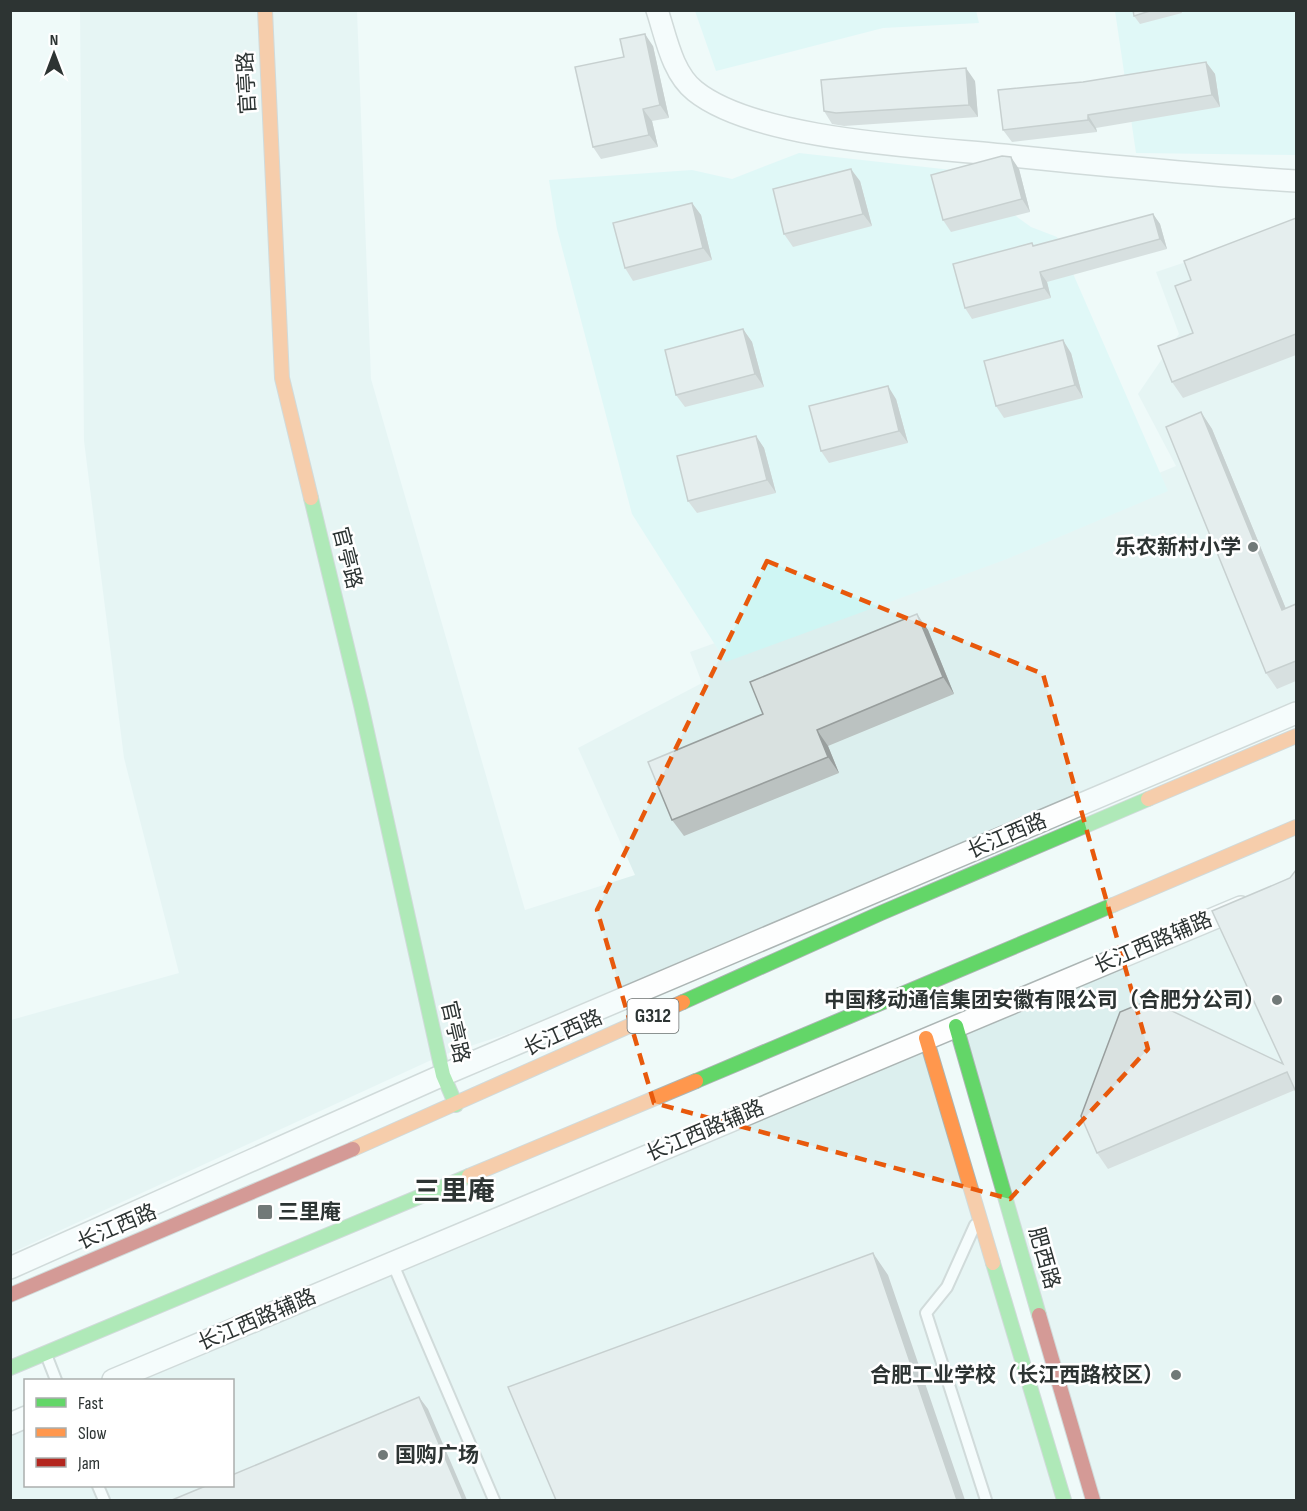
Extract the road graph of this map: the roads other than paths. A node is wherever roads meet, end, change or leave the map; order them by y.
1 (265, 10) edge
2 (657, 10) edge
3 (1296, 181) edge
4 (1296, 713) edge
5 (1296, 736) edge
6 (1296, 826) edge
7 (1257, 900) edge
8 (956, 1026) junction
9 (926, 1038) junction
10 (443, 1075) junction
11 (456, 1105) junction
12 (979, 1216) junction
13 (392, 1262) junction
14 (10, 1268) edge
15 (10, 1295) edge
16 (45, 1354) junction
17 (10, 1368) edge
18 (56, 1379) edge
19 (115, 1379) edge
20 (24, 1418) edge
21 (10, 1424) edge
22 (494, 1500) edge
23 (986, 1500) edge
24 (1064, 1500) edge
25 (1093, 1500) edge

1 - 10 main road, 官亭路
2 - 3 street
4 - 10 street
5 - 11 main road, 长江西路 / G312
6 - 16 main road
7 - 8 street, 长江西路辅路
8 - 9 street, 长江西路辅路
8 - 25 main road, 肥西路
9 - 12 main road
9 - 13 street, 长江西路辅路
10 - 11 main road, 官亭路
10 - 14 street
11 - 15 main road, 长江西路 / G312
12 - 23 lane
12 - 24 main road
13 - 19 street, 长江西路辅路
13 - 22 lane
16 - 17 main road
16 - 18 lane
20 - 21 street

